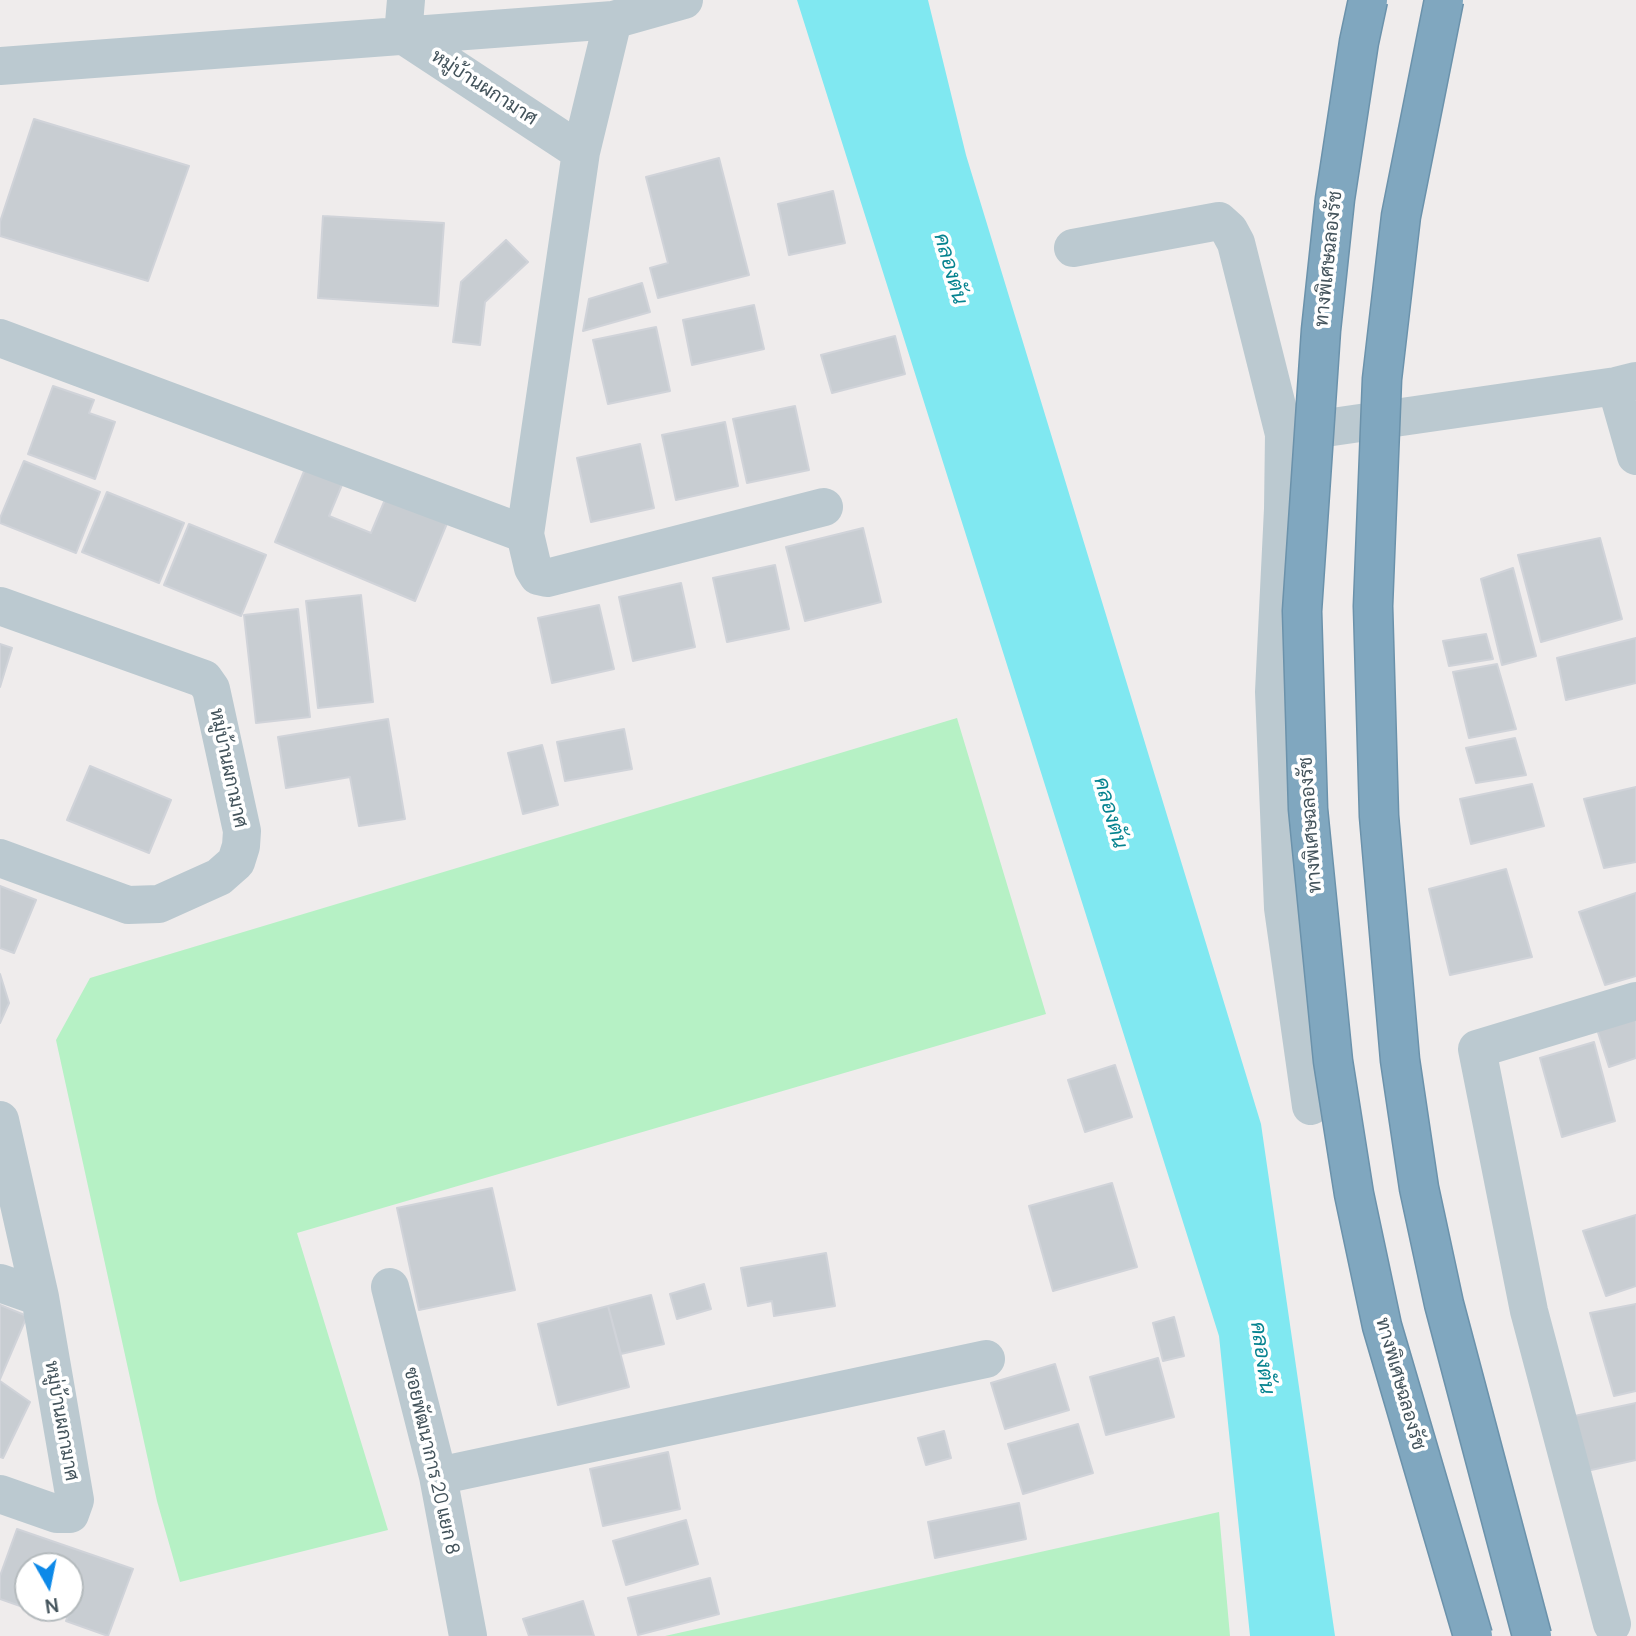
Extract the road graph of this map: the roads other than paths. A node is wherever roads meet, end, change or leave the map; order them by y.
1 (1368, 0) edge
2 (1444, 0) edge
3 (677, 2) edge
4 (405, 17) edge
5 (613, 20) junction
6 (0, 66) edge
7 (581, 152) junction
8 (1073, 248) dead end
9 (0, 338) edge
10 (1626, 384) edge
11 (1284, 434) junction
12 (1636, 456) edge
13 (824, 507) dead end
14 (525, 534) junction
15 (0, 606) edge
16 (0, 858) edge
17 (1636, 1001) edge
18 (1311, 1106) dead end
19 (0, 1120) edge
20 (0, 1283) edge
21 (390, 1287) dead end
22 (40, 1297) junction
23 (986, 1359) dead end
24 (438, 1476) junction
25 (0, 1494) edge
26 (1612, 1624) dead end
27 (468, 1636) edge
28 (1473, 1636) edge
29 (1532, 1636) edge

1 - 28 highway, ทางพิเศษฉลองรัช, bridge
2 - 29 highway, bridge
3 - 5 street
4 - 5 street
4 - 6 street
4 - 7 street, หมู่บ้านผกามาศ
5 - 7 street
7 - 14 street
8 - 11 street
9 - 14 street
10 - 11 street
10 - 12 street
11 - 18 street
13 - 14 street
15 - 16 street, หมู่บ้านผกามาศ
17 - 26 street
19 - 22 street, หมู่บ้านผกามาศ
20 - 22 street
21 - 24 street, ซอยพัฒนาการ 20 แยก 8
22 - 25 street, หมู่บ้านผกามาศ
23 - 24 street
24 - 27 street, ซอยพัฒนาการ 20 แยก 8

